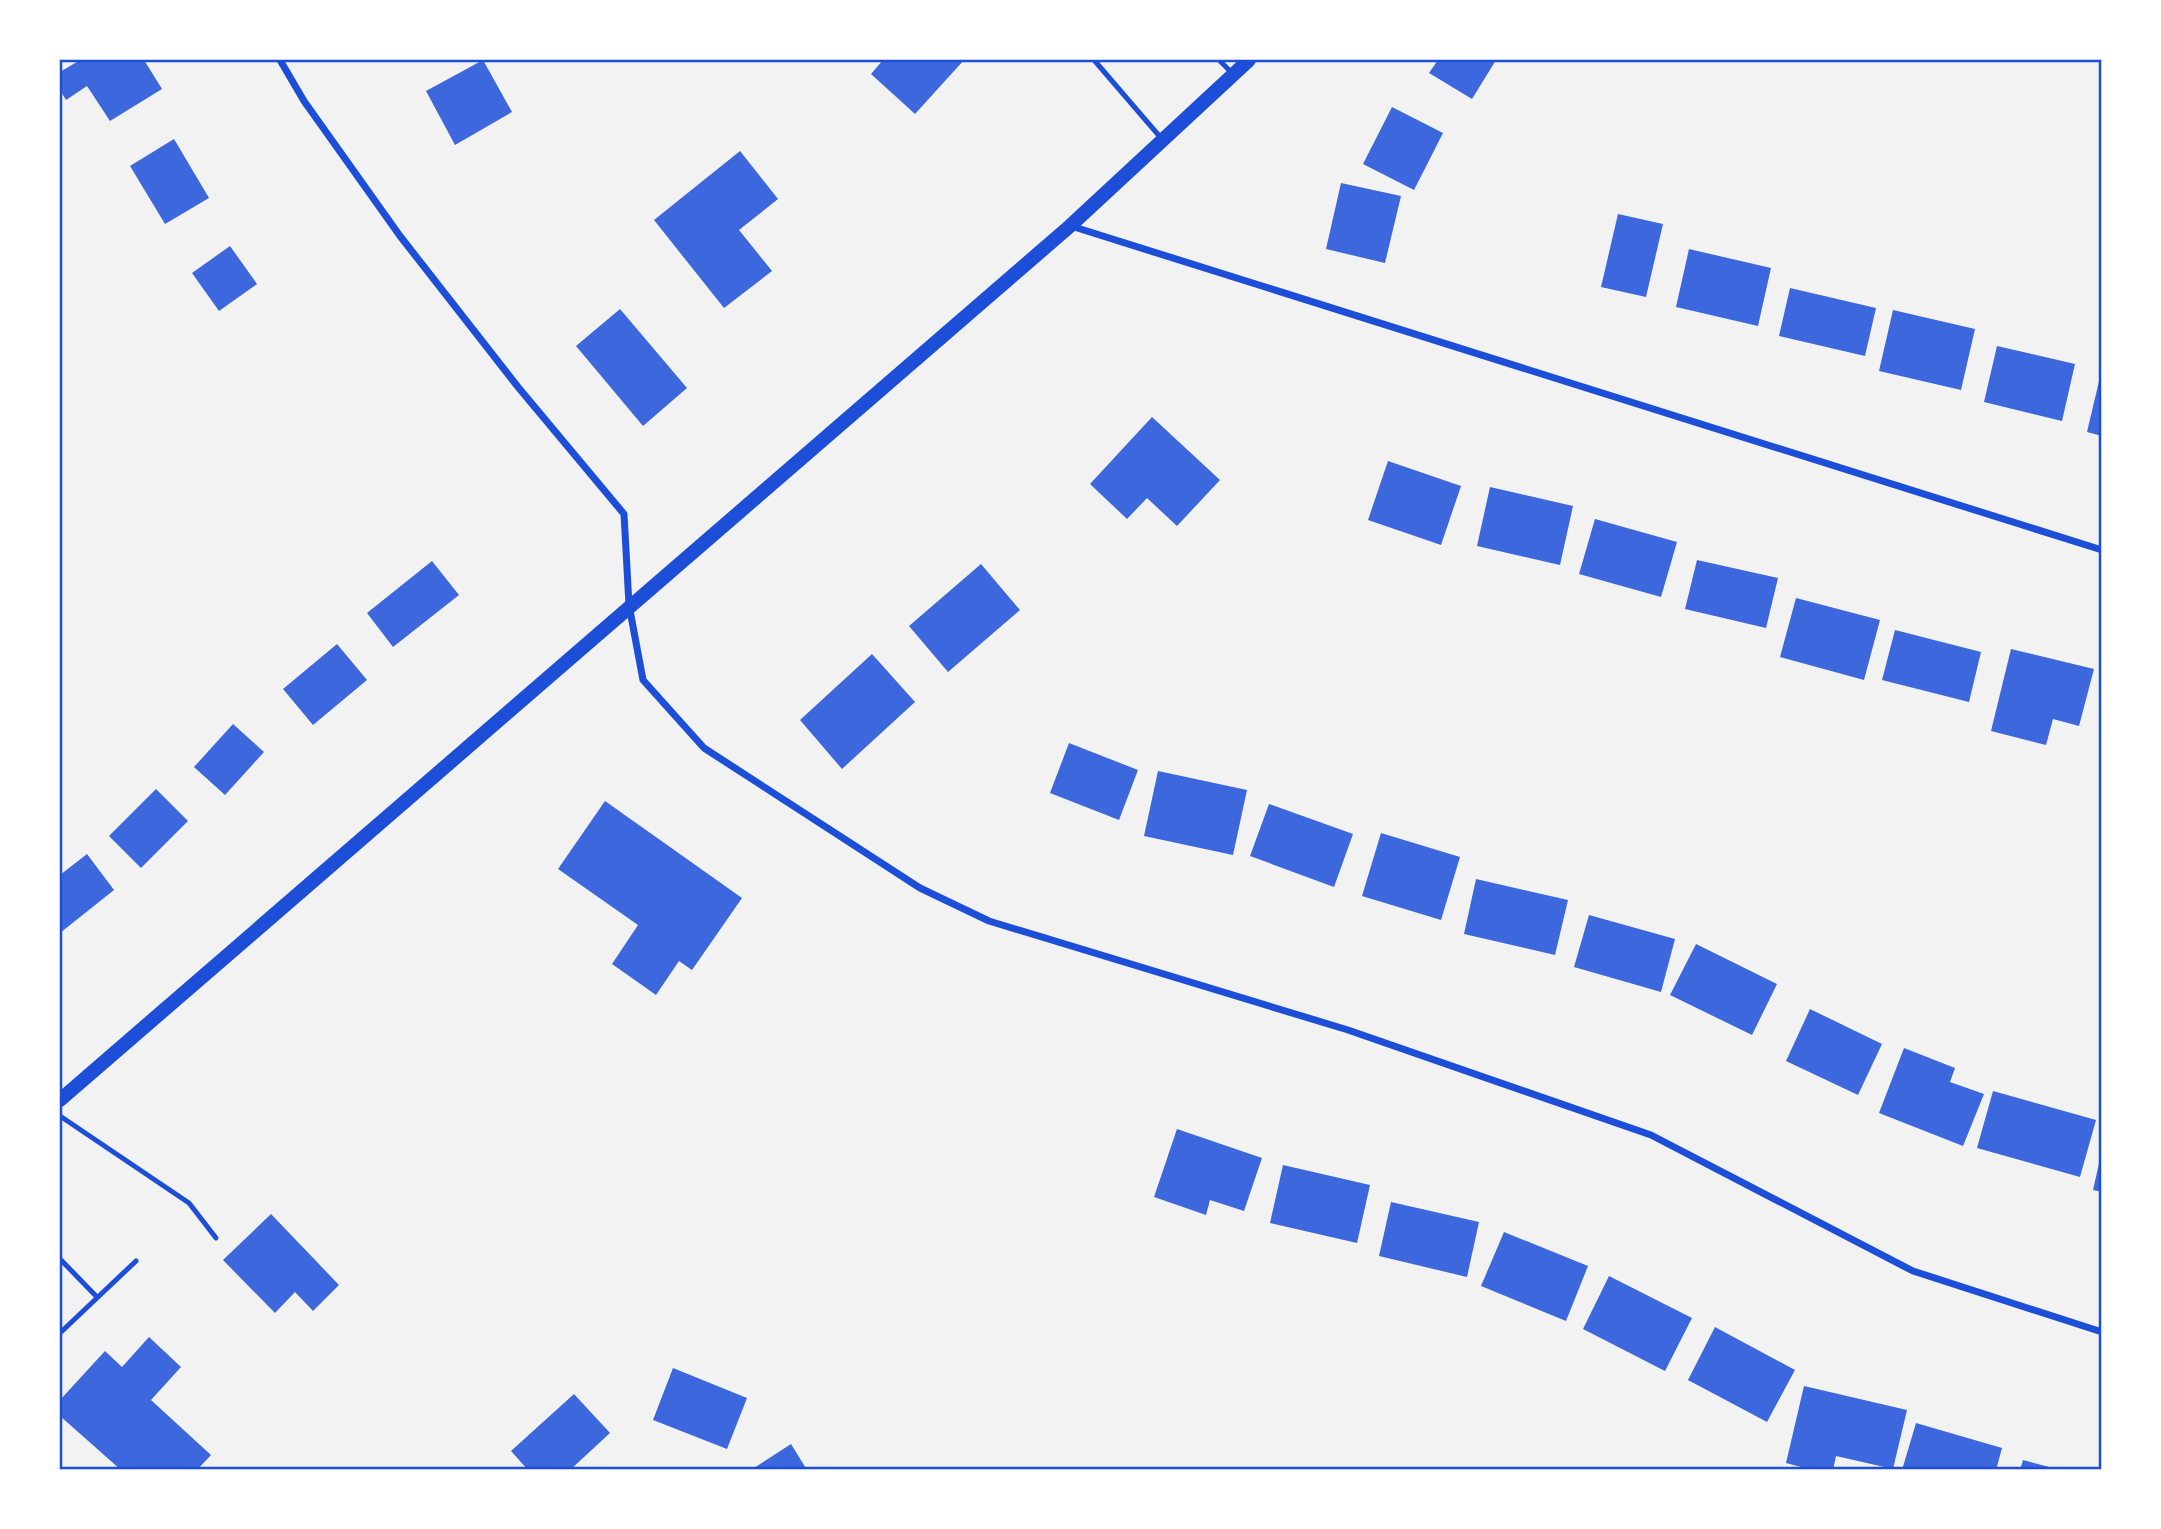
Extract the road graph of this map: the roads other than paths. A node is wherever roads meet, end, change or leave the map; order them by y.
1 (280, 60) edge
2 (1094, 60) edge
3 (1219, 60) edge
4 (1249, 60) edge
5 (1233, 74) junction
6 (1163, 140) junction
7 (1070, 226) junction
8 (2102, 550) edge
9 (629, 605) junction
10 (60, 1100) edge
11 (60, 1116) edge
12 (216, 1238) dead end
13 (60, 1259) edge
14 (136, 1261) dead end
15 (96, 1296) junction
16 (2102, 1332) edge
17 (60, 1333) edge

1 - 9 street
2 - 6 lane
3 - 5 lane
4 - 5 main road
5 - 6 main road
6 - 7 main road
7 - 8 street
7 - 9 main road
9 - 10 main road
9 - 16 street
11 - 12 lane
13 - 15 lane
14 - 15 lane
15 - 17 lane

